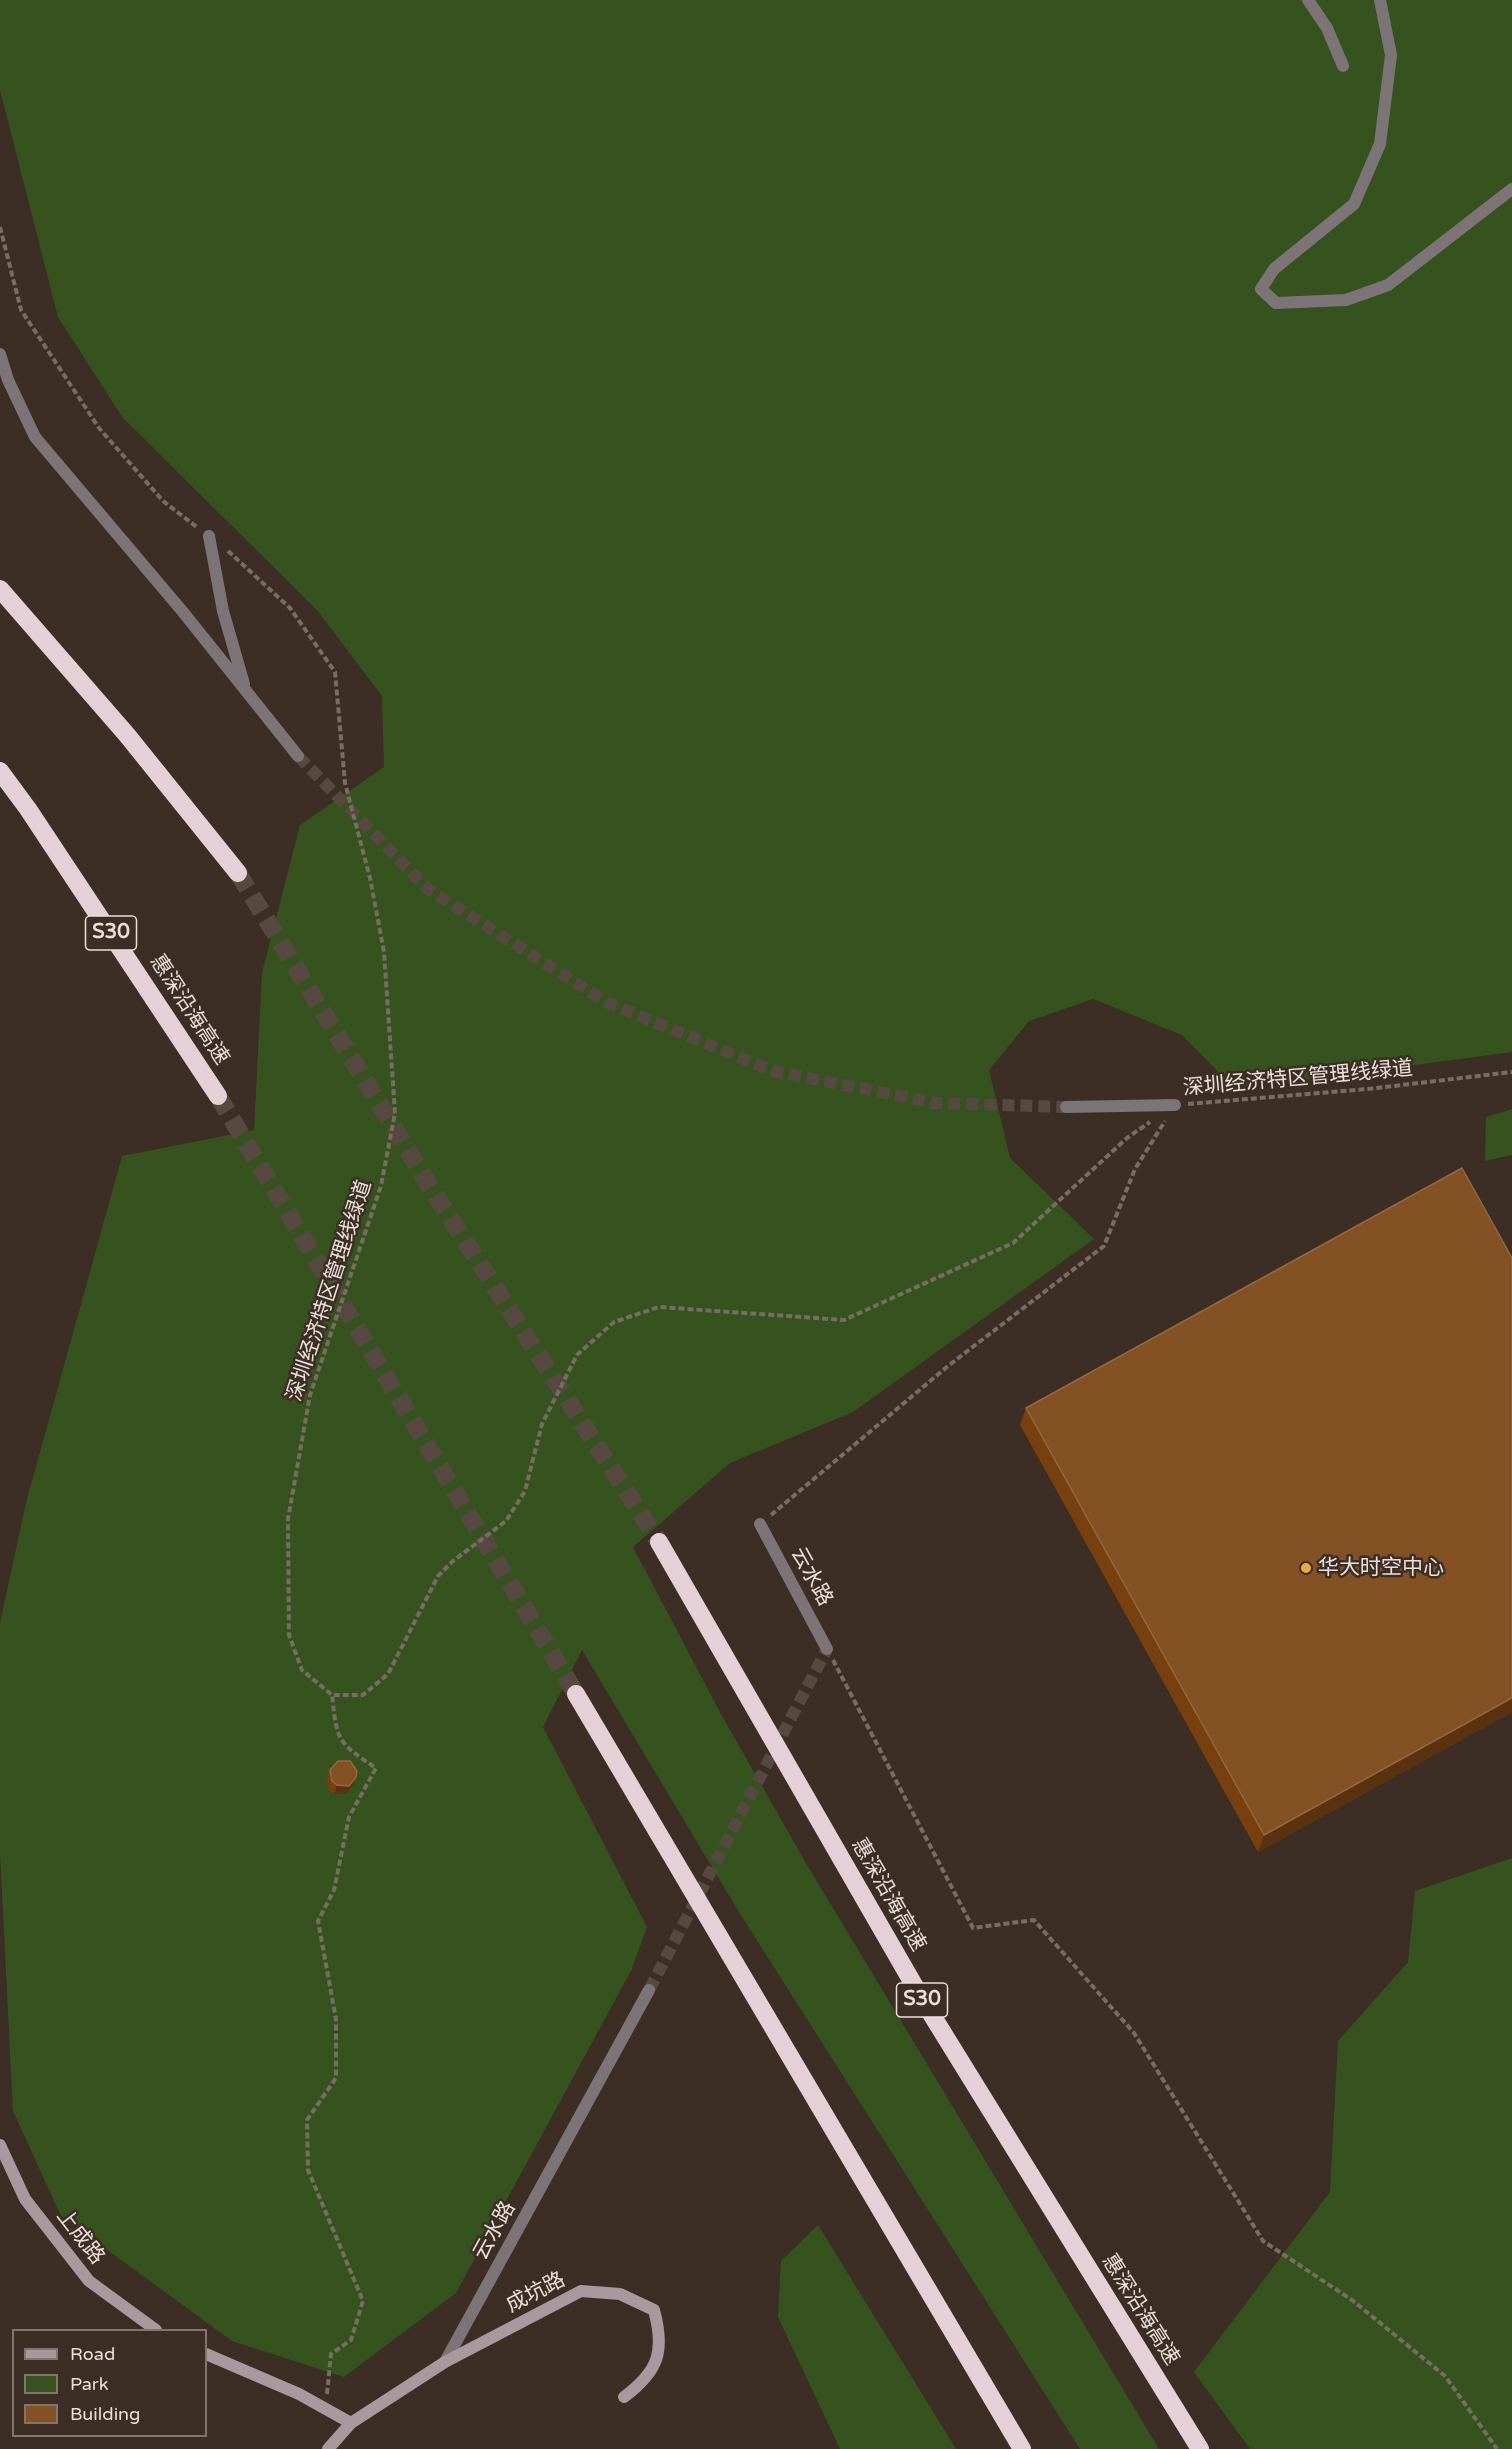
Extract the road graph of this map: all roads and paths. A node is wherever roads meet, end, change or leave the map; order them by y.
1 (1308, 0) edge
2 (1380, 0) edge
3 (1343, 66) dead end
4 (1512, 189) edge
5 (0, 227) edge
6 (0, 354) edge
7 (209, 536) junction
8 (0, 584) edge
9 (0, 589) edge
10 (14, 602) junction
11 (246, 691) junction
12 (298, 756) tunnel mouth
13 (0, 771) edge
14 (238, 873) tunnel mouth
15 (1512, 1072) edge
16 (218, 1096) tunnel mouth
17 (1175, 1105) junction
18 (1066, 1107) tunnel mouth
19 (760, 1524) joint
20 (659, 1542) tunnel mouth
21 (827, 1649) joint
22 (576, 1694) tunnel mouth
23 (332, 1695) junction
24 (649, 1990) tunnel mouth
25 (0, 2145) edge
26 (153, 2329) edge
27 (207, 2354) edge
28 (445, 2362) junction
29 (624, 2397) dead end
30 (326, 2409) junction
31 (351, 2423) junction
32 (327, 2449) edge
33 (1022, 2449) edge
34 (1200, 2449) edge
35 (1497, 2449) edge

1 - 3 street
2 - 4 street
5 - 7 path, 深圳经济特区管理线绿道
6 - 11 street
7 - 11 street
7 - 23 path, 深圳经济特区管理线绿道
8 - 10 highway
9 - 10 highway
10 - 14 highway
11 - 12 street
13 - 16 highway, 惠深沿海高速 / S30
15 - 17 path, 深圳经济特区管理线绿道
17 - 18 street
17 - 19 path
17 - 23 path, 深圳经济特区管理线绿道
19 - 21 street, 云水路
20 - 34 highway, 惠深沿海高速 / S30
21 - 35 path
22 - 33 highway
23 - 30 path
24 - 28 street, 云水路
25 - 26 street, 上成路
27 - 30 street
28 - 29 street, 成坑路
28 - 31 street, 云水路
30 - 31 street
31 - 32 street, 云水路

